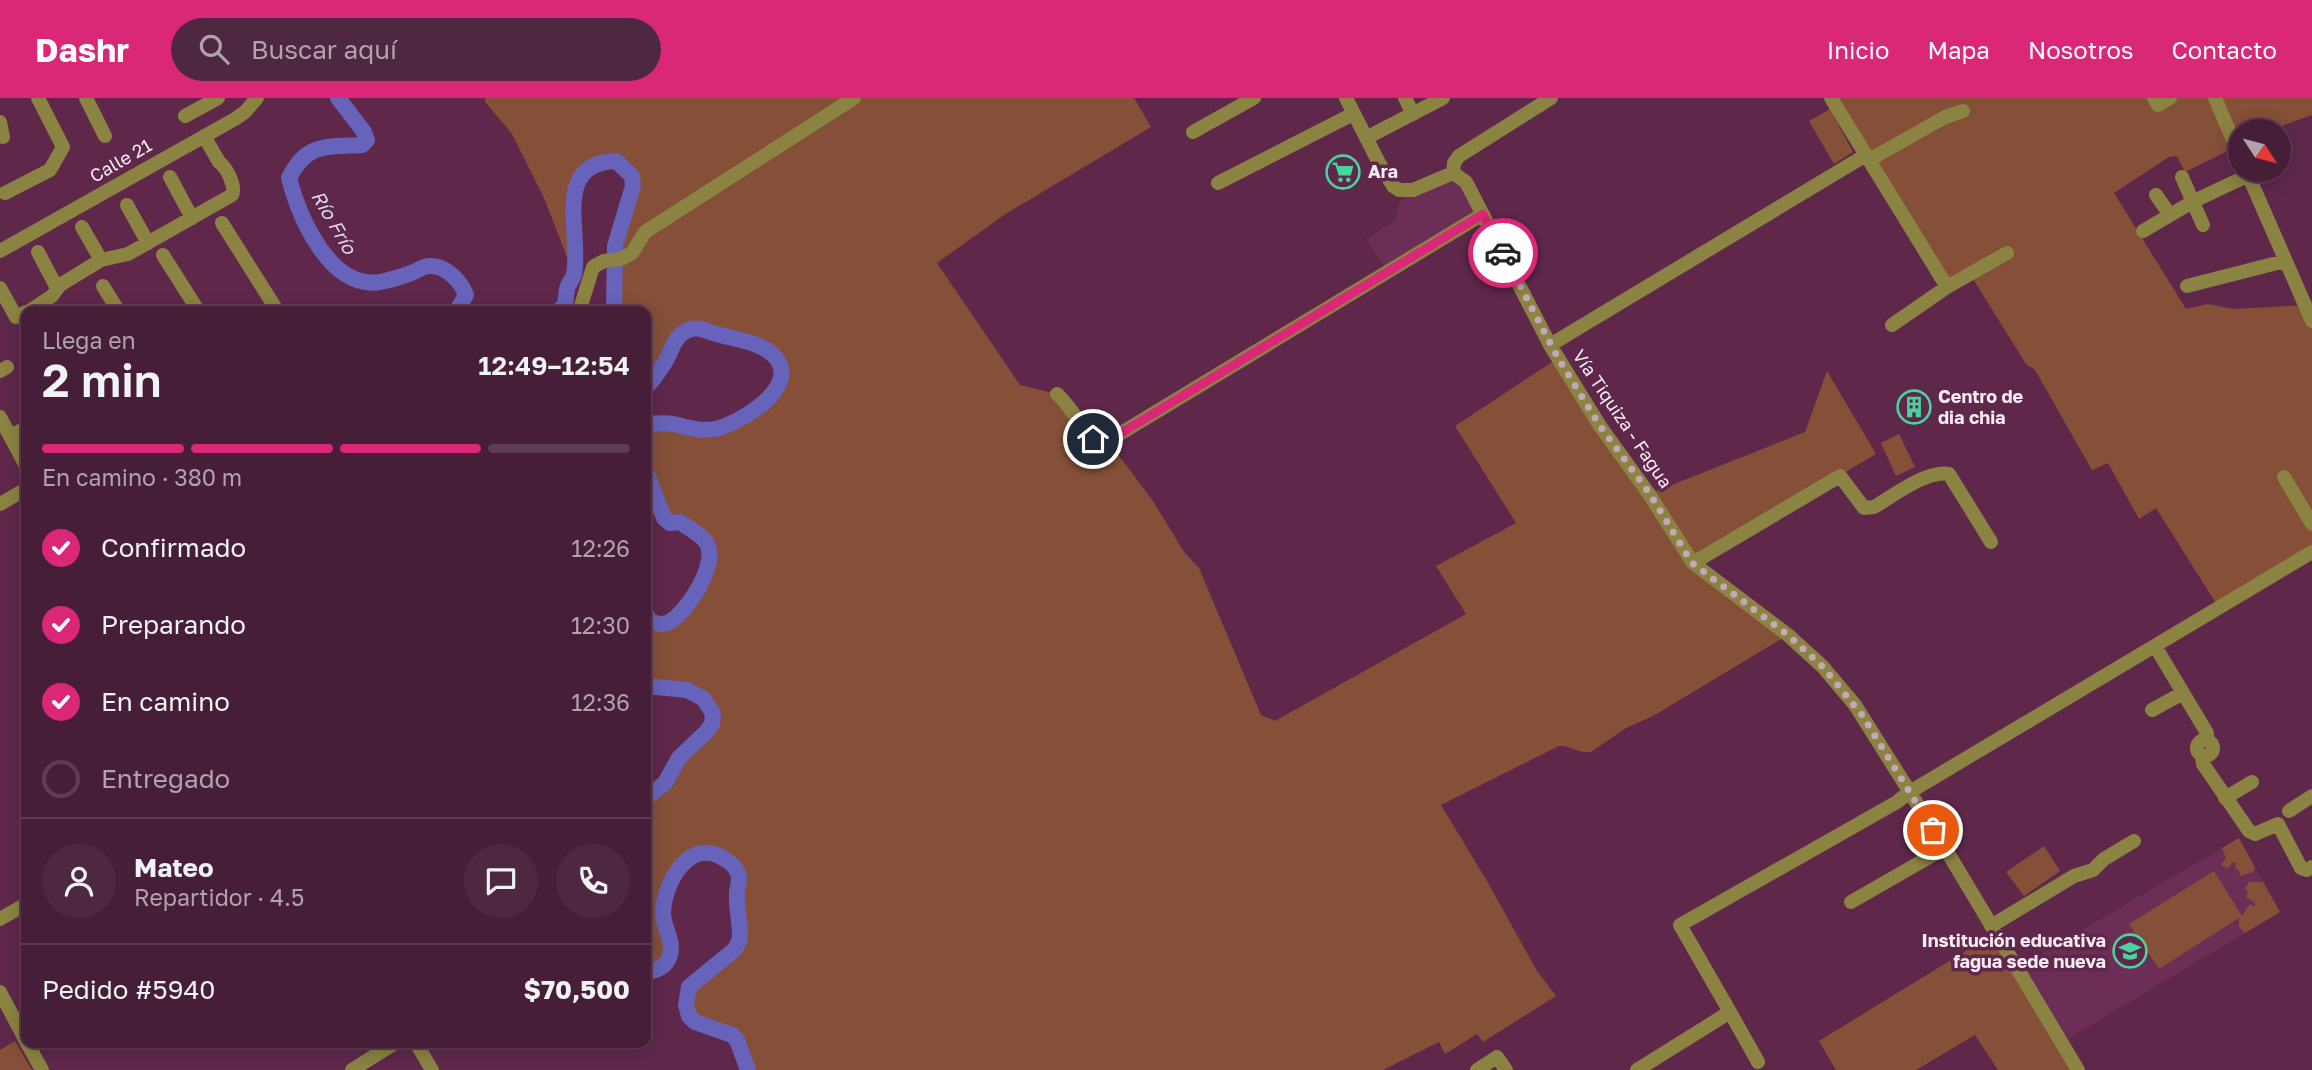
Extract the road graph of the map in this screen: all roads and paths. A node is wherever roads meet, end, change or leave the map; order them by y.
1 (38, 98) edge
2 (86, 98) edge
3 (218, 98) edge
4 (257, 98) edge
5 (854, 98) edge
6 (1254, 98) edge
7 (1346, 98) edge
8 (1405, 98) edge
9 (1443, 98) edge
10 (1551, 98) edge
11 (2154, 98) edge
12 (2170, 98) edge
13 (2215, 98) edge
14 (1832, 99) edge
15 (1963, 111) dead end
16 (1353, 114) junction
17 (1413, 114) junction
18 (185, 116) dead end
19 (2228, 128) edge
20 (1193, 132) dead end
21 (207, 134) junction
22 (106, 136) dead end
23 (1366, 138) junction
24 (1867, 158) junction
25 (1453, 173) junction
26 (170, 177) dead end
27 (2182, 177) dead end
28 (2231, 182) edge
29 (2252, 182) edge
30 (1218, 183) dead end
31 (5, 193) dead end
32 (2157, 195) dead end
33 (2194, 201) junction
34 (127, 205) dead end
35 (1483, 214) junction
36 (2170, 215) junction
37 (192, 218) junction
38 (222, 223) dead end
39 (2203, 226) dead end
40 (82, 227) dead end
41 (2143, 231) dead end
42 (148, 243) junction
43 (0, 251) edge
44 (38, 252) dead end
45 (2007, 253) dead end
46 (163, 255) dead end
47 (101, 260) junction
48 (2285, 261) junction
49 (103, 286) dead end
50 (2187, 286) dead end
51 (1947, 287) junction
52 (0, 288) edge
53 (57, 288) junction
54 (36, 306) edge
55 (115, 306) edge
56 (195, 306) edge
57 (281, 306) edge
58 (581, 306) edge
59 (21, 315) edge
60 (2312, 321) edge
61 (1892, 325) dead end
62 (1550, 345) junction
63 (1057, 394) dead end
64 (0, 420) edge
65 (21, 430) edge
66 (10, 436) junction
67 (21, 457) edge
68 (2284, 477) dead end
69 (21, 492) edge
70 (0, 504) edge
71 (2312, 524) edge
72 (1991, 542) dead end
73 (2312, 552) edge
74 (1692, 563) junction
75 (2155, 646) junction
76 (2183, 693) junction
77 (2152, 710) dead end
78 (2252, 782) dead end
79 (1908, 793) junction
80 (2312, 796) edge
81 (2225, 798) junction
82 (2288, 811) dead end
83 (2134, 841) dead end
84 (1945, 848) junction
85 (2312, 867) edge
86 (1851, 902) dead end
87 (21, 907) edge
88 (0, 919) edge
89 (1991, 926) junction
90 (0, 992) edge
91 (1730, 1012) junction
92 (21, 1031) edge
93 (30, 1048) edge
94 (377, 1048) edge
95 (419, 1048) edge
96 (1758, 1062) dead end
97 (41, 1070) edge
98 (352, 1070) edge
99 (432, 1070) edge
100 (1477, 1070) edge
101 (1506, 1070) edge
102 (1637, 1070) edge
103 (2077, 1070) edge

1 - 31 street
2 - 22 street
3 - 18 street
4 - 21 street, Calle 21
5 - 58 street
6 - 20 street
7 - 16 street
8 - 17 street
9 - 17 street
10 - 25 street
11 - 12 street
13 - 19 street
14 - 24 street
15 - 24 street
16 - 23 street
16 - 30 street
17 - 23 street
21 - 37 street
21 - 43 street, Calle 21
23 - 25 street
24 - 51 street
24 - 62 street
25 - 35 street, Vía Tiquiza - Fagua
26 - 37 street
27 - 33 street
28 - 33 street
29 - 48 street
32 - 36 street
33 - 36 street
33 - 39 street
34 - 42 street
35 - 62 street, Vía Tiquiza - Fagua
35 - 63 street
36 - 41 street
37 - 42 street
38 - 57 street
40 - 47 street
42 - 47 street
44 - 53 street
45 - 51 street
46 - 56 street
47 - 53 street
48 - 50 street
48 - 60 street
49 - 55 street
51 - 61 street
52 - 59 street
53 - 54 street
62 - 74 street, Vía Tiquiza - Fagua
64 - 66 street
65 - 66 street
66 - 67 street
68 - 71 street
69 - 70 street
72 - 74 street
73 - 75 street
74 - 79 street, Vía Tiquiza - Fagua
75 - 76 street
75 - 79 street
76 - 77 street
76 - 81 street
78 - 81 street
79 - 84 street, Vía Tiquiza - Fagua
79 - 91 street
80 - 82 street
81 - 85 street
83 - 89 street
84 - 86 street
84 - 89 street, Vía Tiquiza - Fagua
87 - 88 street
89 - 103 street, Vía Tiquiza - Fagua
90 - 92 street
91 - 96 street
91 - 102 street
93 - 97 street
94 - 98 street
95 - 99 street
100 - 101 street

